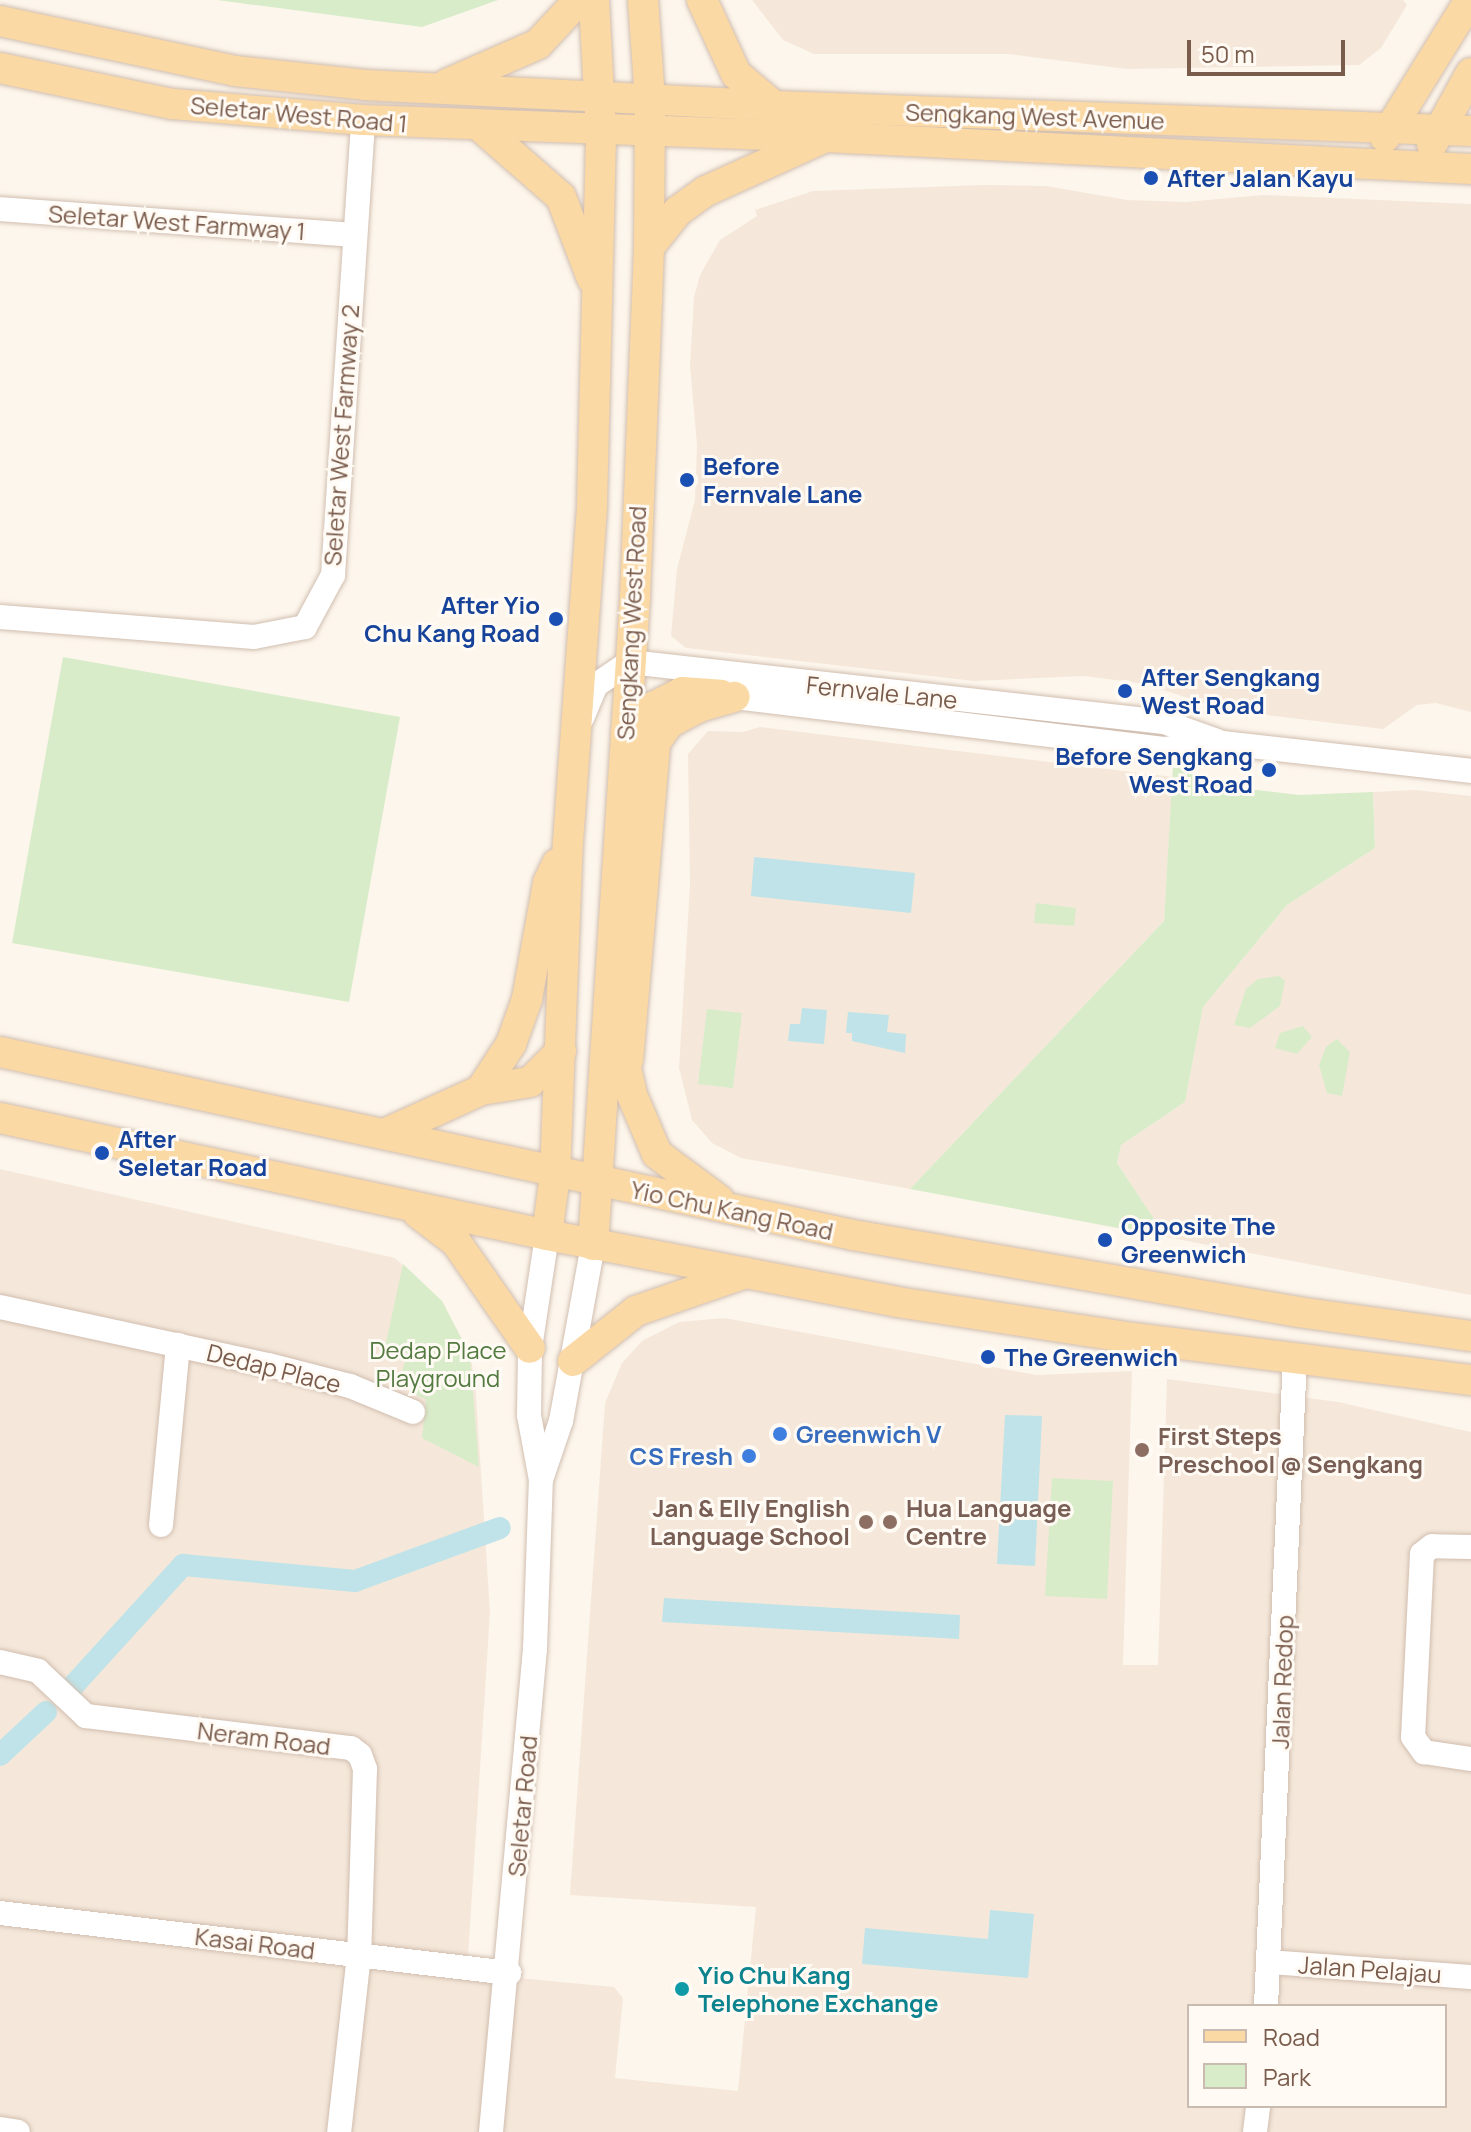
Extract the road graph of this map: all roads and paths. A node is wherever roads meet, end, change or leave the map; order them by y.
1 (579, 0) edge
2 (594, 0) edge
3 (643, 0) edge
4 (702, 0) edge
5 (1470, 0) edge
6 (0, 21) edge
7 (0, 68) edge
8 (1471, 73) edge
9 (434, 89) junction
10 (599, 97) junction
11 (650, 100) junction
12 (774, 106) junction
13 (363, 120) junction
14 (434, 125) junction
15 (1392, 125) junction
16 (1438, 128) junction
17 (483, 129) junction
18 (601, 131) junction
19 (1471, 131) edge
20 (650, 132) junction
21 (826, 137) junction
22 (361, 152) junction
23 (1369, 163) junction
24 (1424, 165) junction
25 (1471, 169) edge
26 (0, 209) edge
27 (353, 235) junction
28 (649, 247) junction
29 (597, 292) junction
30 (0, 617) edge
31 (630, 662) junction
32 (735, 697) junction
33 (854, 701) junction
34 (577, 732) junction
35 (626, 732) junction
36 (1471, 771) edge
37 (568, 842) junction
38 (605, 1007) junction
39 (561, 1051) junction
40 (0, 1052) edge
41 (628, 1060) junction
42 (481, 1090) junction
43 (0, 1118) edge
44 (389, 1132) junction
45 (555, 1175) junction
46 (599, 1182) junction
47 (410, 1207) junction
48 (730, 1208) junction
49 (547, 1235) junction
50 (593, 1245) junction
51 (747, 1272) junction
52 (0, 1307) edge
53 (1471, 1336) edge
54 (178, 1345) junction
55 (530, 1348) junction
56 (1295, 1358) junction
57 (573, 1361) junction
58 (1471, 1380) edge
59 (413, 1412) dead end
60 (541, 1480) junction
61 (161, 1525) dead end
62 (1471, 1547) edge
63 (0, 1662) edge
64 (1471, 1759) edge
65 (0, 1913) edge
66 (359, 1955) junction
67 (1270, 1962) junction
68 (509, 1973) junction
69 (1471, 1977) edge
70 (1266, 2004) edge
71 (1258, 2108) edge
72 (0, 2129) edge
73 (18, 2132) edge
74 (339, 2132) edge
75 (491, 2132) edge
76 (1255, 2132) edge

1 - 9 main road
2 - 10 main road, Sengkang West Road
3 - 11 main road, Sengkang West Road
4 - 12 main road
5 - 15 main road
6 - 9 main road, Seletar West Road 1
7 - 13 main road, Seletar West Road 1
8 - 16 main road
9 - 10 main road, Seletar West Road 1
10 - 11 main road, Sengkang West Avenue
10 - 18 main road, Sengkang West Road
11 - 12 main road, Sengkang West Avenue
11 - 20 main road, Sengkang West Road
12 - 15 main road, Sengkang West Avenue
13 - 14 main road, Seletar West Road 1
13 - 22 street, Seletar West Farmway 2
14 - 17 main road, Seletar West Road 1
14 - 22 street
15 - 16 main road, Sengkang West Avenue
15 - 23 main road
16 - 19 main road, Sengkang West Avenue
16 - 24 main road
17 - 18 main road, Seletar West Road 1
17 - 29 main road
18 - 20 main road, Sengkang West Avenue
18 - 29 main road, Sengkang West Road
20 - 21 main road, Sengkang West Avenue
20 - 28 main road, Sengkang West Road
21 - 23 main road, Sengkang West Avenue
21 - 28 main road
22 - 27 street, Seletar West Farmway 2
23 - 24 main road, Sengkang West Avenue
24 - 25 main road, Sengkang West Avenue
26 - 27 street, Seletar West Farmway 1
27 - 30 street, Seletar West Farmway 2
28 - 31 main road, Sengkang West Road
29 - 34 main road, Sengkang West Road
31 - 33 street, Fernvale Lane
31 - 34 street
31 - 35 main road, Sengkang West Road
32 - 33 street, Fernvale Lane
32 - 35 main road
32 - 41 main road
33 - 36 street, Fernvale Lane
34 - 37 main road, Sengkang West Road
35 - 38 main road, Sengkang West Road
37 - 39 main road, Sengkang West Road
37 - 42 main road
38 - 41 main road
38 - 46 main road, Sengkang West Road
39 - 42 main road
39 - 45 main road, Sengkang West Road
40 - 44 main road, Yio Chu Kang Road
41 - 48 main road
42 - 44 main road
43 - 47 main road
44 - 45 main road, Yio Chu Kang Road
45 - 46 main road, Yio Chu Kang Road
45 - 49 main road, Sengkang West Road
46 - 48 main road, Yio Chu Kang Road
46 - 50 main road, Sengkang West Road
47 - 49 main road
47 - 55 main road
48 - 53 main road, Yio Chu Kang Road
49 - 50 main road
49 - 55 street, Seletar Road
50 - 51 main road
50 - 57 street, Seletar Road
51 - 56 main road
51 - 57 main road
52 - 54 street, Dedap Place
54 - 59 street, Dedap Place
54 - 61 street, Dedap Place
55 - 60 street, Seletar Road
56 - 58 main road
56 - 67 street, Jalan Redop
57 - 60 street, Seletar Road
60 - 68 street, Seletar Road
62 - 64 street
63 - 66 street, Neram Road
65 - 66 street, Kasai Road
66 - 68 street, Kasai Road
66 - 74 street, Neram Road
67 - 69 street, Jalan Pelajau
67 - 70 street, Jalan Redop
68 - 75 street, Seletar Road
71 - 76 street
72 - 73 street

